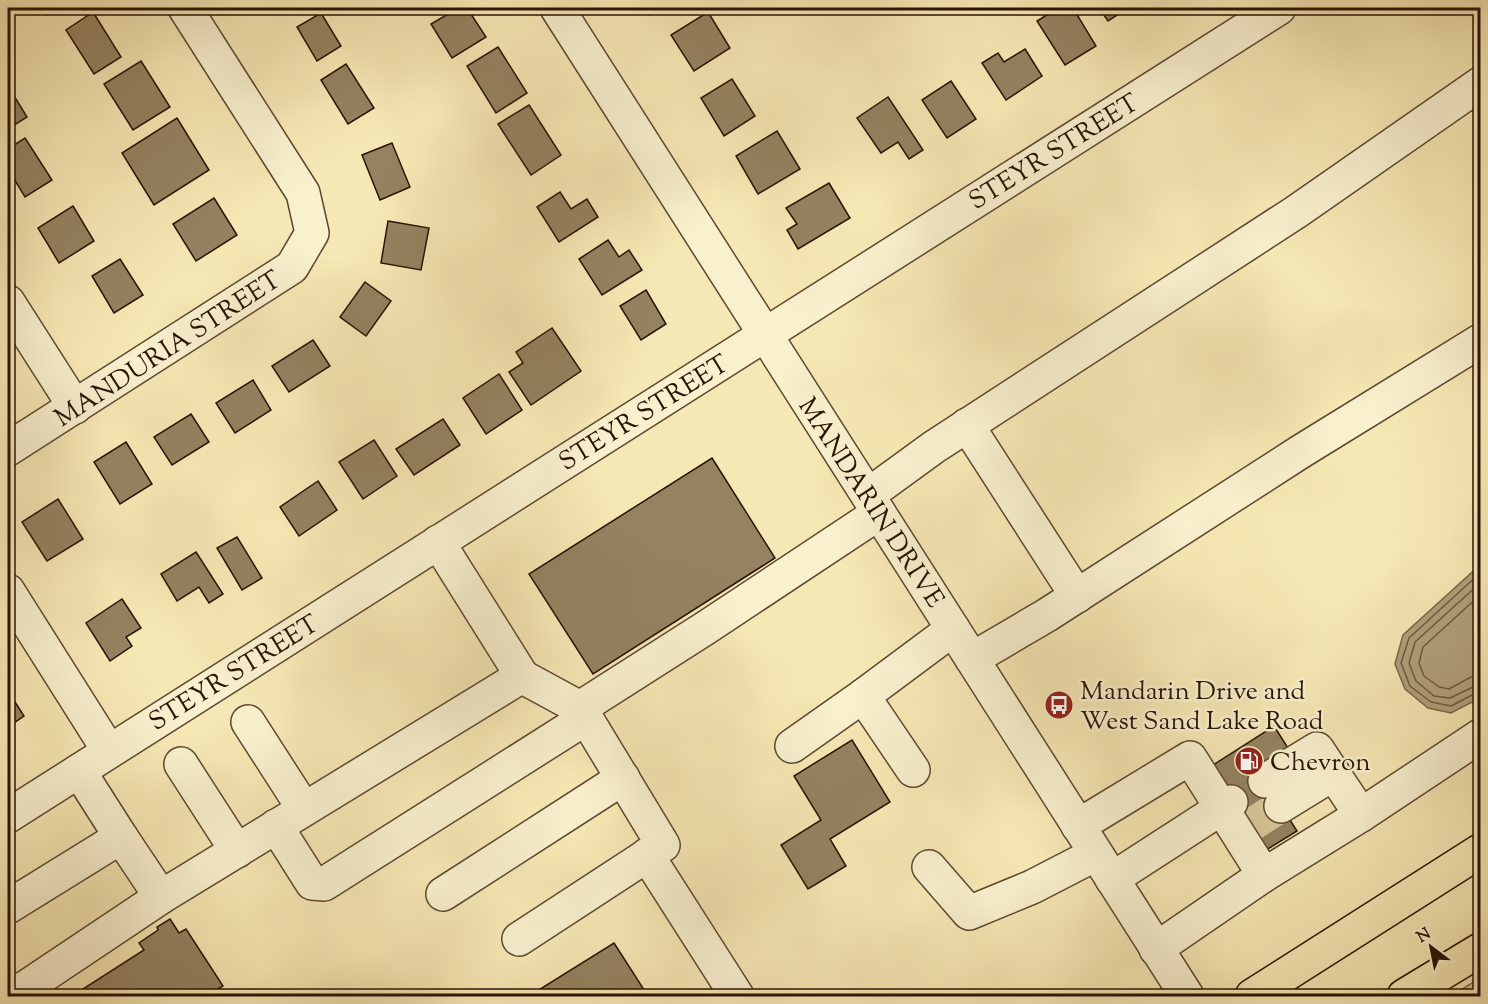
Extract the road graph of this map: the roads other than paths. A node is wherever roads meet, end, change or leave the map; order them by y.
1 (185, 8) edge
2 (557, 8) edge
3 (1279, 8) edge
4 (1480, 84) edge
5 (8, 302) edge
6 (765, 334) junction
7 (1480, 341) edge
8 (75, 407) junction
9 (967, 425) junction
10 (8, 449) edge
11 (873, 504) junction
12 (438, 542) junction
13 (8, 591) edge
14 (1077, 596) junction
15 (953, 629) junction
16 (972, 659) junction
17 (522, 676) junction
18 (863, 696) junction
19 (583, 713) junction
20 (248, 722) dead end
21 (1480, 736) edge
22 (792, 746) dead end
23 (109, 751) junction
24 (181, 764) dead end
25 (912, 770) dead end
26 (79, 771) junction
27 (623, 778) junction
28 (1273, 793) tunnel mouth
29 (304, 809) junction
30 (1361, 815) junction
31 (8, 816) edge
32 (1235, 818) junction
33 (276, 826) junction
34 (1078, 826) junction
35 (121, 837) junction
36 (237, 850) junction
37 (1480, 851) edge
38 (647, 855) junction
39 (1104, 866) junction
40 (929, 867) dead end
41 (1264, 875) junction
42 (443, 894) dead end
43 (161, 897) junction
44 (8, 907) edge
45 (519, 939) dead end
46 (1156, 949) junction
47 (1480, 950) edge
48 (8, 990) edge
49 (737, 996) edge
50 (1187, 996) edge
51 (1252, 996) edge
52 (1404, 996) edge

1 - 8 street, MANDURIA STREET
2 - 6 street, MANDARIN DRIVE
3 - 6 street, STEYR STREET
4 - 9 street
5 - 8 street
6 - 11 street, MANDARIN DRIVE
6 - 12 street, STEYR STREET
7 - 14 street
8 - 10 street, MANDURIA STREET
9 - 11 street
9 - 14 street
11 - 15 street, MANDARIN DRIVE
11 - 19 street
12 - 17 street
12 - 23 street, STEYR STREET
13 - 23 street
14 - 16 street
15 - 16 street, MANDARIN DRIVE
15 - 18 street
16 - 34 street, MANDARIN DRIVE
17 - 19 street
17 - 29 street
18 - 22 street
18 - 25 street
19 - 27 street
19 - 33 street
20 - 29 street
21 - 30 street
23 - 26 street, STEYR STREET
24 - 36 street
26 - 31 street, STEYR STREET
26 - 35 street
27 - 38 street
27 - 42 street
28 - 30 street
29 - 33 street
30 - 41 street
32 - 34 street
32 - 39 street
32 - 41 street
33 - 36 street
34 - 39 street, MANDARIN DRIVE
35 - 43 street
35 - 44 street
36 - 43 street
37 - 51 main road
38 - 45 street
38 - 49 street
39 - 40 street
39 - 46 street, MANDARIN DRIVE
41 - 46 street
43 - 48 street
46 - 50 street, MANDARIN DRIVE
47 - 52 main road

